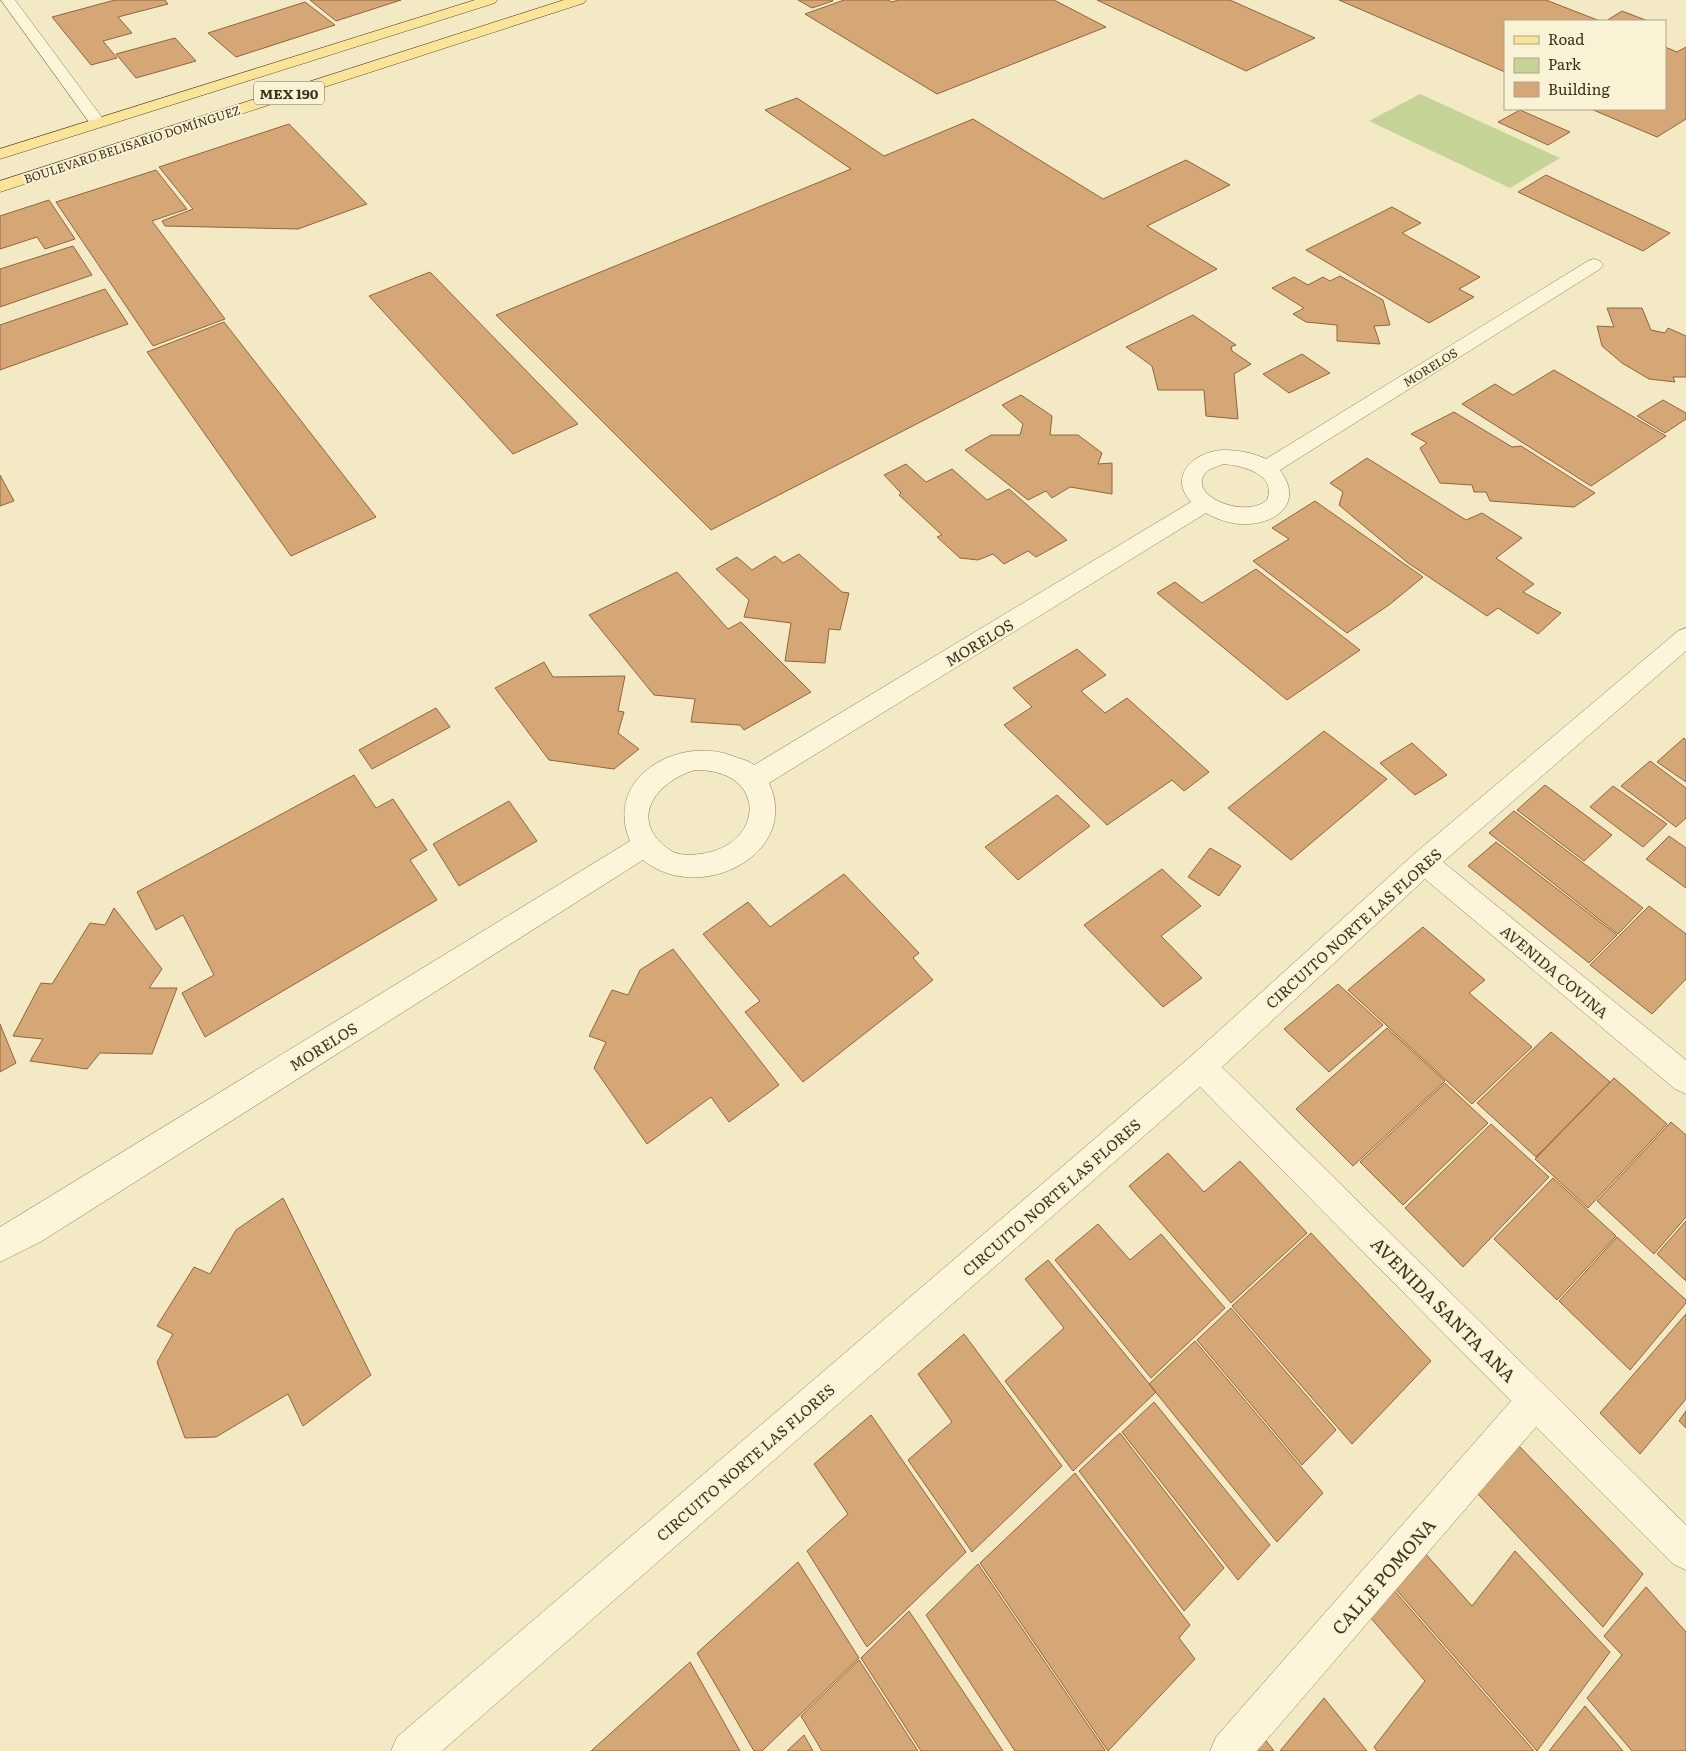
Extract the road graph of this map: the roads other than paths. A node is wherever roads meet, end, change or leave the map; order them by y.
1 (8, 0) edge
2 (490, 0) edge
3 (579, 0) edge
4 (98, 123) junction
5 (0, 154) edge
6 (0, 187) edge
7 (1594, 264) dead end
8 (1266, 468) junction
9 (1205, 504) junction
10 (1686, 637) edge
11 (753, 779) junction
12 (645, 846) junction
13 (1424, 862) junction
14 (1201, 1067) junction
15 (1686, 1079) edge
16 (0, 1245) edge
17 (1536, 1400) junction
18 (1686, 1551) edge
19 (411, 1751) edge
20 (1230, 1751) edge

1 - 4 street
2 - 4 main road, BOULEVARD BELISARIO DOMÍNGUEZ / MEX 190
3 - 6 main road, BOULEVARD BELISARIO DOMÍNGUEZ / MEX 190
4 - 5 main road, BOULEVARD BELISARIO DOMÍNGUEZ / MEX 190
7 - 8 street, MORELOS
8 - 9 street
8 - 9 street
9 - 11 street, MORELOS
10 - 13 street, CIRCUITO NORTE LAS FLORES
11 - 12 street
11 - 12 street
12 - 16 street, MORELOS
13 - 14 street, CIRCUITO NORTE LAS FLORES
13 - 15 street, AVENIDA COVINA
14 - 17 street, AVENIDA SANTA ANA
14 - 19 street, CIRCUITO NORTE LAS FLORES
17 - 18 street, AVENIDA SANTA ANA
17 - 20 street, CALLE POMONA

